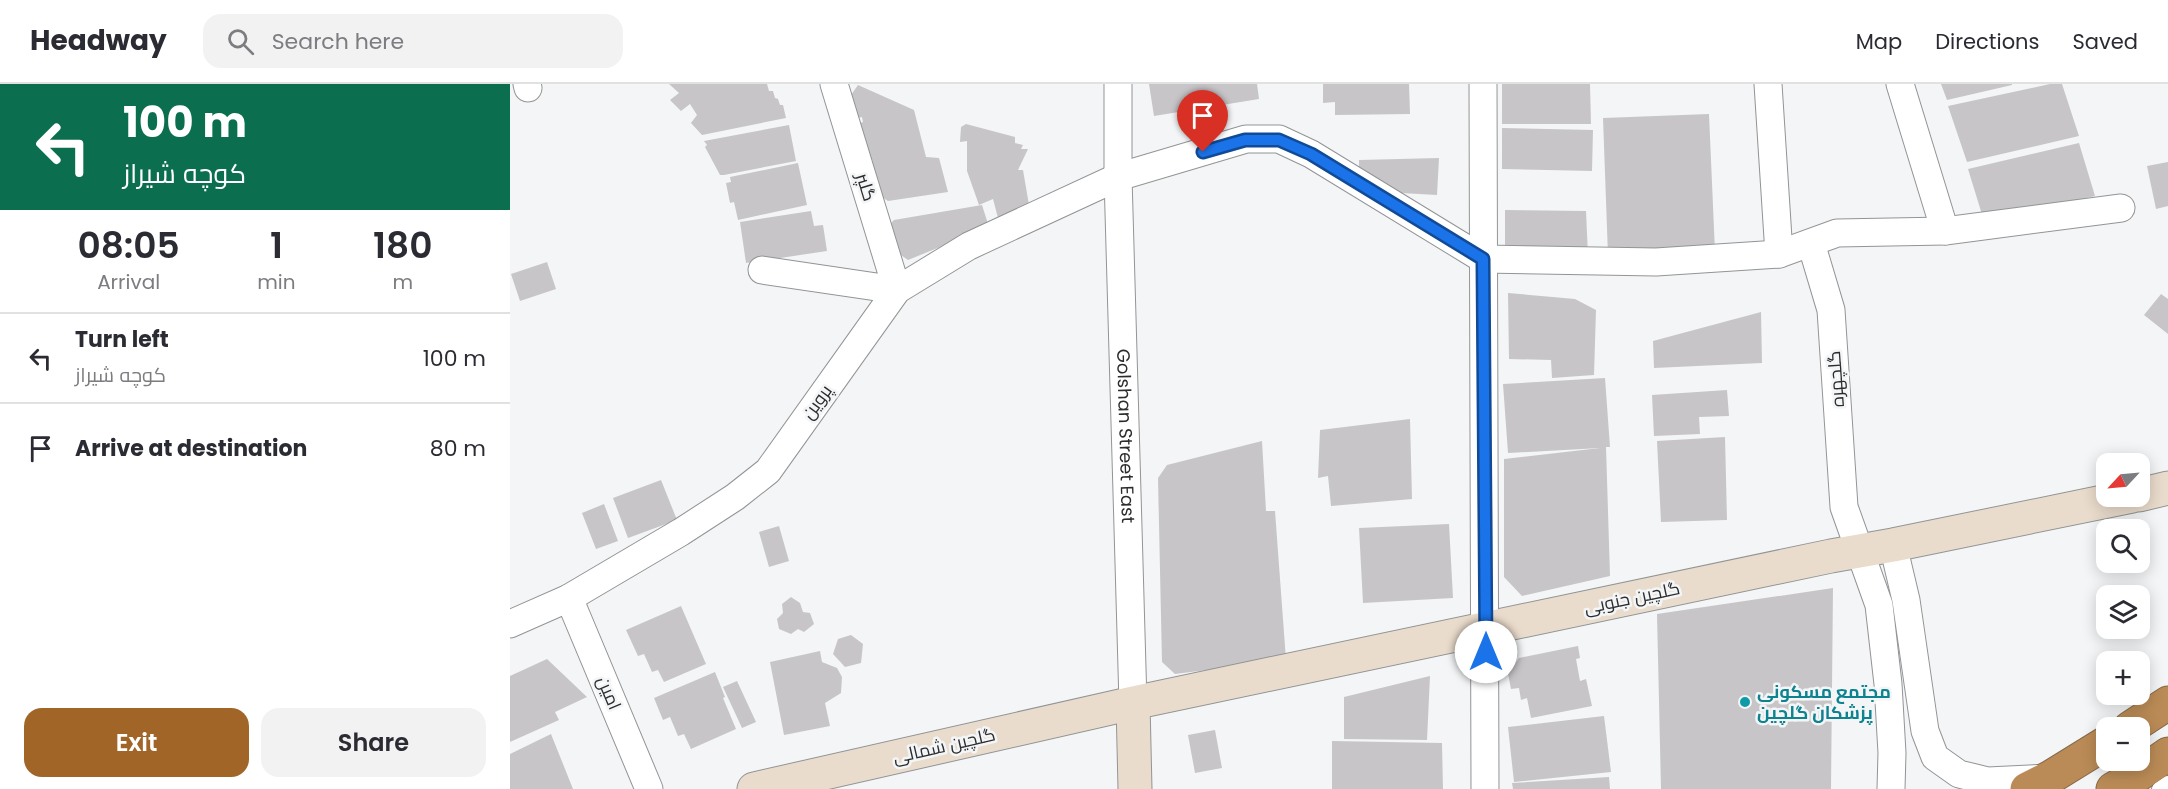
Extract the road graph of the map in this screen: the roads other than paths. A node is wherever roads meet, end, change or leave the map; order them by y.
1 (834, 84) edge
2 (1118, 84) edge
3 (1483, 84) edge
4 (1768, 84) edge
5 (1900, 84) edge
6 (1118, 177) junction
7 (2121, 208) dead end
8 (1945, 231) junction
9 (1811, 243) junction
10 (1779, 254) junction
11 (1483, 259) junction
12 (762, 270) dead end
13 (897, 290) junction
14 (2168, 488) edge
15 (2150, 492) edge
16 (2096, 503) edge
17 (1893, 545) junction
18 (1858, 550) junction
19 (569, 598) junction
20 (510, 624) edge
21 (1486, 629) junction
22 (1133, 703) junction
23 (2168, 703) edge
24 (2147, 717) edge
25 (2096, 749) edge
26 (2168, 754) edge
27 (2039, 783) edge
28 (2168, 783) edge
29 (649, 789) edge
30 (754, 789) edge
31 (1135, 789) edge
32 (1485, 789) edge
33 (1891, 789) edge
34 (2113, 789) edge
35 (2159, 789) edge

1 - 13 street, گلپر
2 - 6 street, Golshan Street East
3 - 11 street
4 - 10 street
5 - 8 street
6 - 11 street, پروین
6 - 13 street, پروین
6 - 22 street, Golshan Street East
7 - 8 street
8 - 9 street
9 - 10 street
9 - 18 street, گلچهره
10 - 11 street
11 - 21 street
12 - 13 street
13 - 19 street, پروین
14 - 15 main road
16 - 17 main road, گلچین جنوبی
17 - 18 main road, گلچین جنوبی
17 - 27 street
18 - 21 main road, گلچین جنوبی
18 - 33 street, گلچهره
19 - 20 street, پروین
19 - 29 street, امین
21 - 22 main road, گلچین جنوبی
21 - 32 street
22 - 30 main road, گلچین شمالی
22 - 31 main road, Golshan Street East
23 - 24 highway
25 - 27 highway
26 - 34 highway
28 - 35 lane

